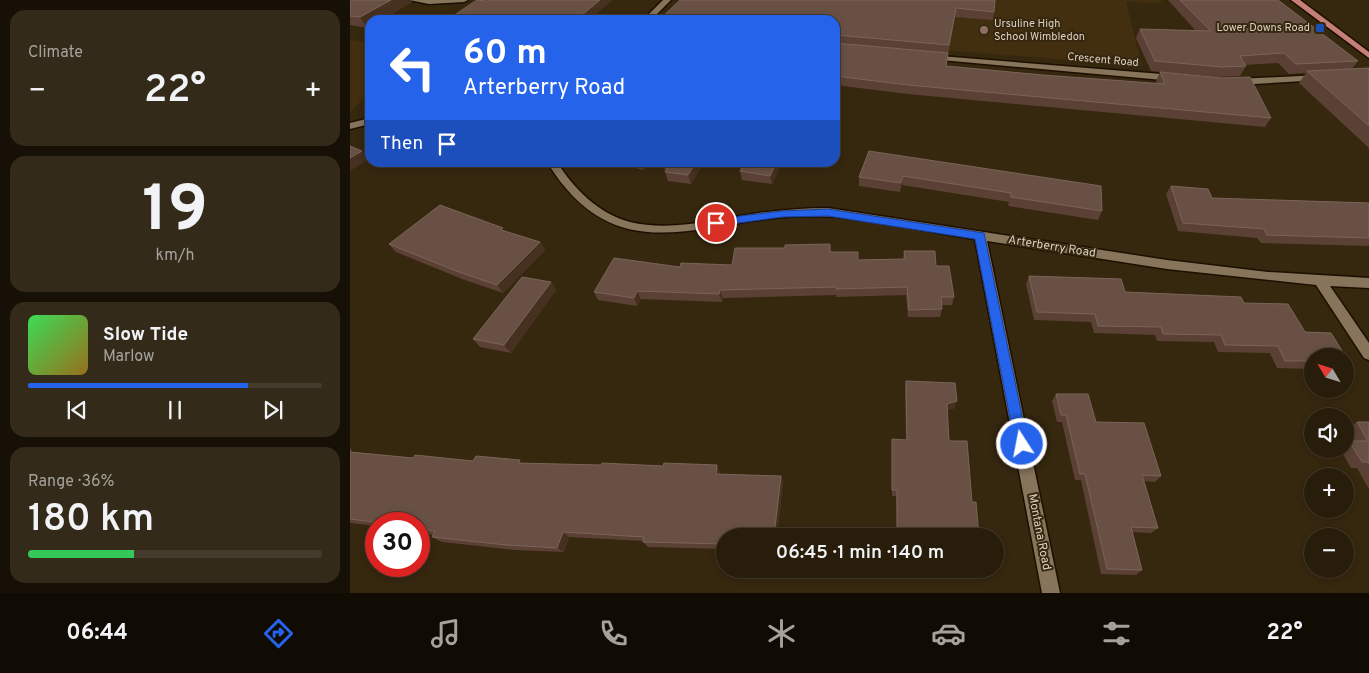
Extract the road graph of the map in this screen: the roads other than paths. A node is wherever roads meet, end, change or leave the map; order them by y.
1 (413, 0) edge
2 (464, 0) edge
3 (667, 0) edge
4 (1295, 0) edge
5 (652, 15) edge
6 (921, 56) edge
7 (1369, 56) edge
8 (1329, 77) edge
9 (1187, 79) edge
10 (1227, 82) edge
11 (365, 122) edge
12 (350, 126) edge
13 (555, 167) edge
14 (980, 236) junction
15 (1320, 282) junction
16 (1369, 283) edge
17 (1369, 354) edge
18 (1051, 593) edge

1 - 2 street
3 - 5 street
4 - 7 main road
6 - 9 street, Crescent Road
8 - 10 street
11 - 12 street
13 - 14 street, Arterberry Road
14 - 15 street, Arterberry Road
14 - 18 street, Montana Road
15 - 16 street, Arterberry Road
15 - 17 street

